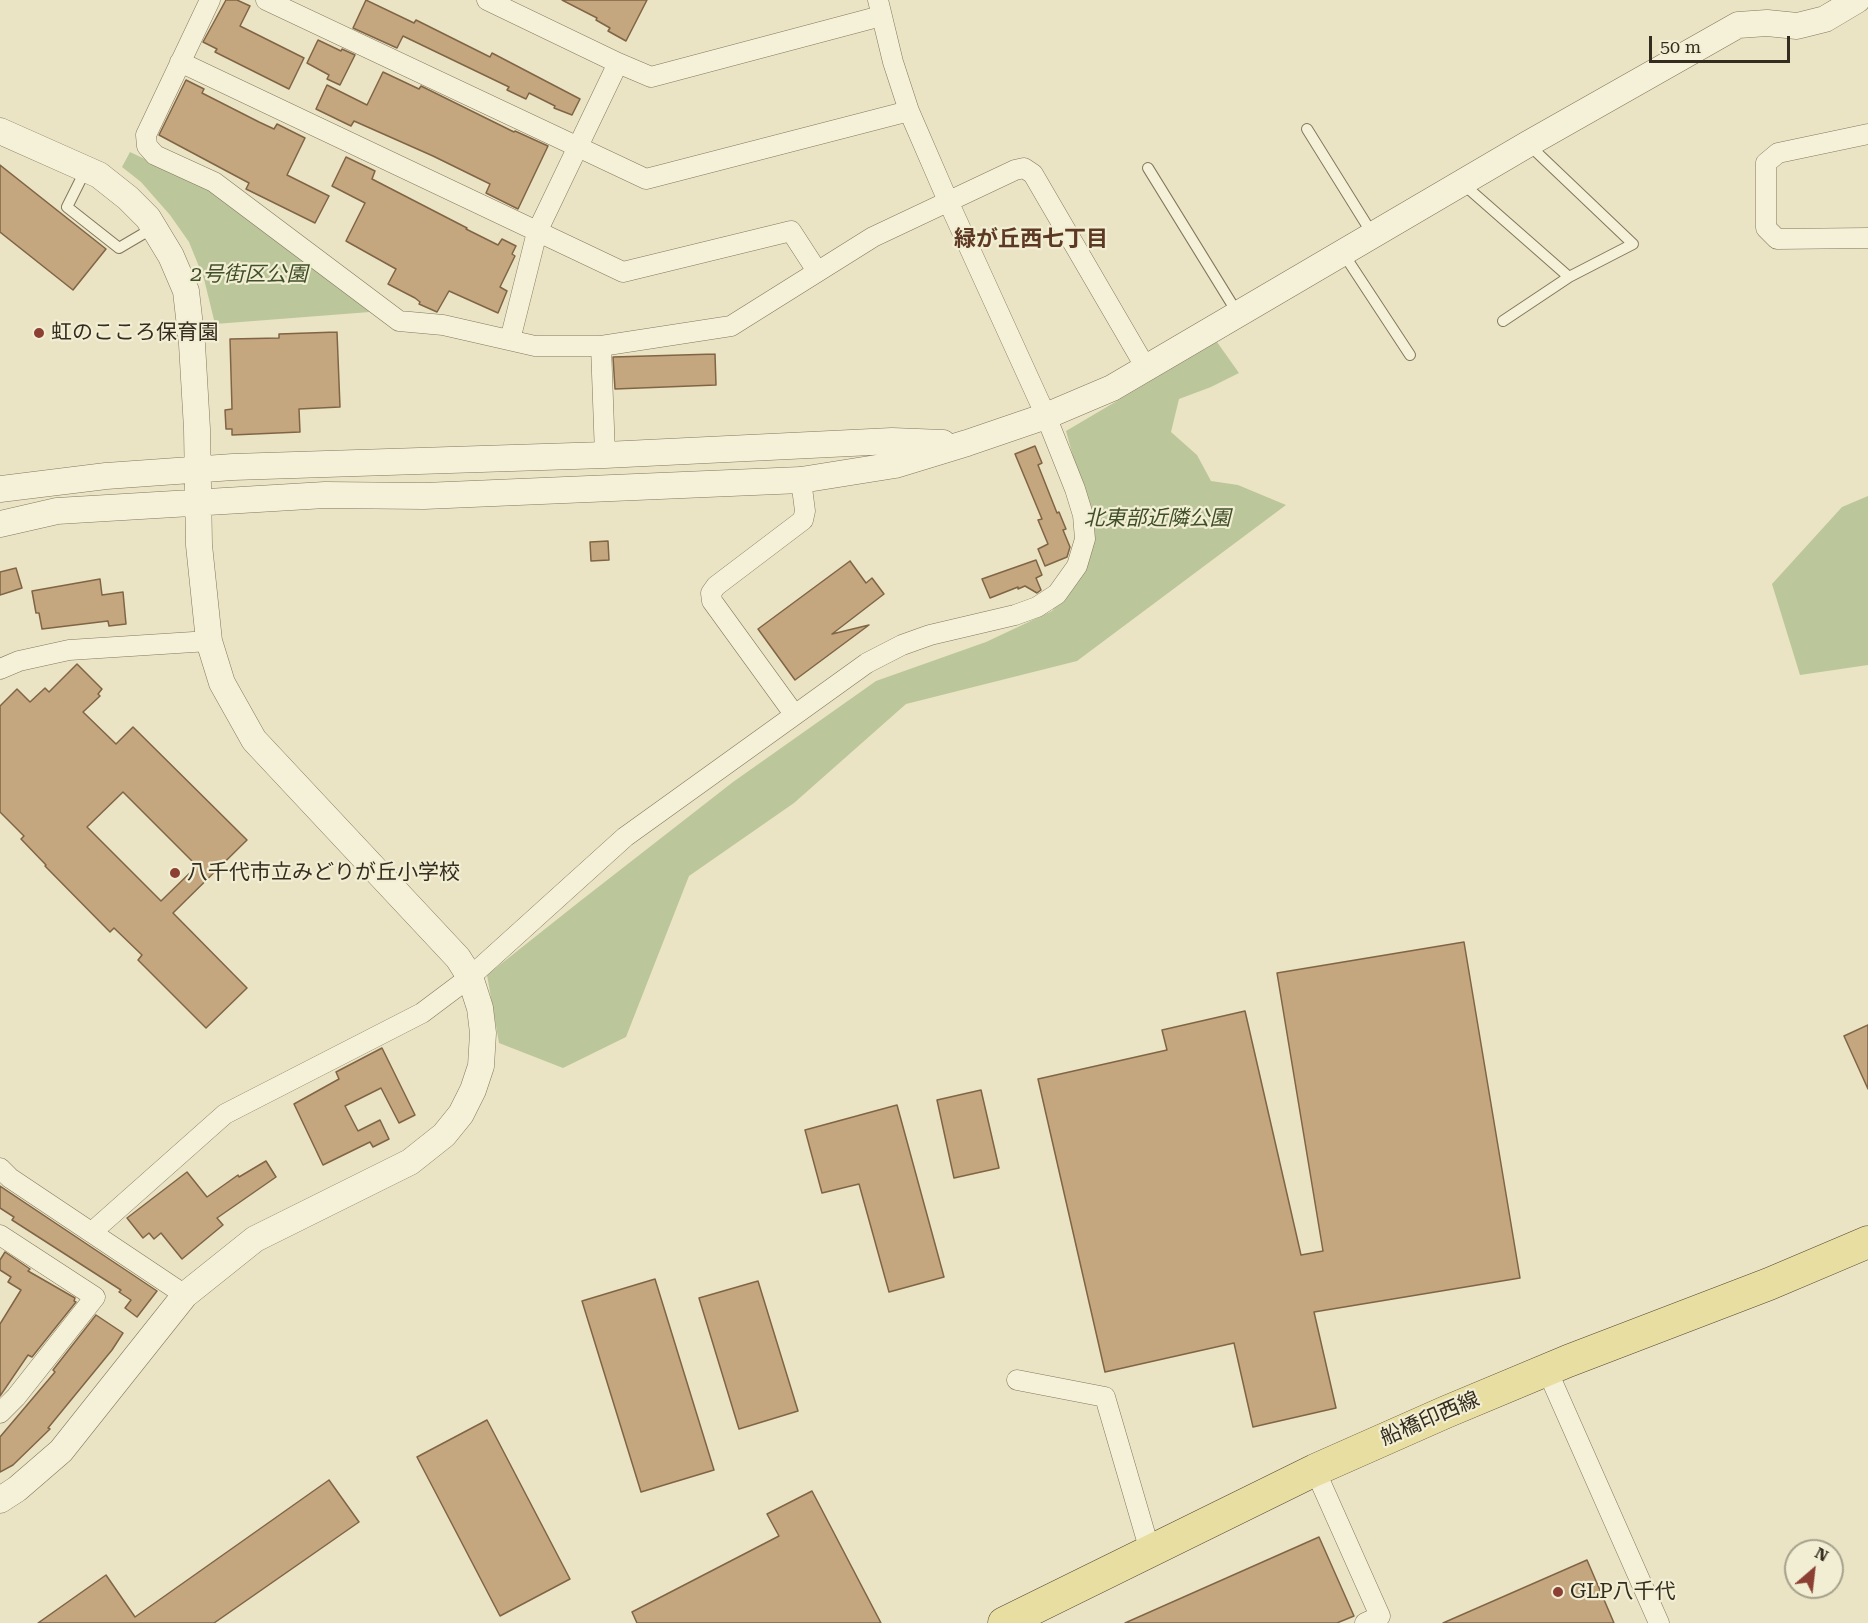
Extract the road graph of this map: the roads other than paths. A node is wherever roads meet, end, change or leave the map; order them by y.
1 (210, 0) edge
2 (266, 0) edge
3 (487, 0) edge
4 (1857, 0) edge
5 (880, 8) edge
6 (180, 62) junction
7 (618, 63) junction
8 (909, 111) junction
9 (1307, 129) dead end
10 (0, 132) edge
11 (1868, 134) edge
12 (1528, 144) junction
13 (577, 148) junction
14 (1148, 168) dead end
15 (86, 169) junction
16 (1462, 183) junction
17 (948, 201) junction
18 (153, 227) junction
19 (537, 232) junction
20 (1374, 235) junction
21 (1868, 238) edge
22 (1343, 253) junction
23 (817, 272) junction
24 (1569, 277) junction
25 (1238, 314) junction
26 (1503, 321) dead end
27 (510, 340) junction
28 (601, 346) junction
29 (1410, 355) dead end
30 (1146, 368) junction
31 (1046, 416) junction
32 (967, 443) junction
33 (605, 455) junction
34 (198, 470) junction
35 (801, 480) junction
36 (0, 489) edge
37 (198, 502) junction
38 (0, 524) edge
39 (209, 641) junction
40 (0, 669) edge
41 (794, 714) junction
42 (470, 977) junction
43 (0, 1168) edge
44 (92, 1232) junction
45 (0, 1235) edge
46 (1868, 1242) edge
47 (185, 1295) junction
48 (1547, 1370) junction
49 (1017, 1380) dead end
50 (0, 1413) edge
51 (1315, 1470) junction
52 (0, 1500) edge
53 (1150, 1551) junction
54 (1004, 1623) edge
55 (1365, 1623) edge
56 (1659, 1623) edge

1 - 6 street
2 - 13 street
3 - 7 street
4 - 12 street
5 - 7 street
5 - 8 street
6 - 19 street
6 - 27 street
7 - 13 street
8 - 13 street
8 - 17 street
9 - 20 lane
10 - 15 street
11 - 21 street
12 - 16 street
12 - 24 lane
13 - 19 street
14 - 25 lane
15 - 18 street
15 - 18 lane
16 - 20 street
16 - 24 lane
17 - 23 street
17 - 30 street
17 - 31 street
18 - 34 street
19 - 23 street
19 - 27 street
20 - 22 street
22 - 25 street
22 - 29 lane
23 - 28 street
24 - 26 lane
25 - 30 street
27 - 28 street
28 - 33 street
30 - 31 street
31 - 32 street
31 - 41 street
32 - 33 street
32 - 35 street
33 - 34 street
34 - 36 street
34 - 37 street
35 - 37 street
35 - 41 street
37 - 38 street
37 - 39 street
39 - 40 street
39 - 42 street
41 - 42 street
42 - 44 street
42 - 47 street
43 - 44 street
44 - 47 street
45 - 50 street
46 - 48 main road, 船橋印西線
47 - 52 street
48 - 51 main road, 船橋印西線
48 - 56 street
49 - 53 street
51 - 53 main road, 船橋印西線
51 - 55 street
53 - 54 main road, 船橋印西線

